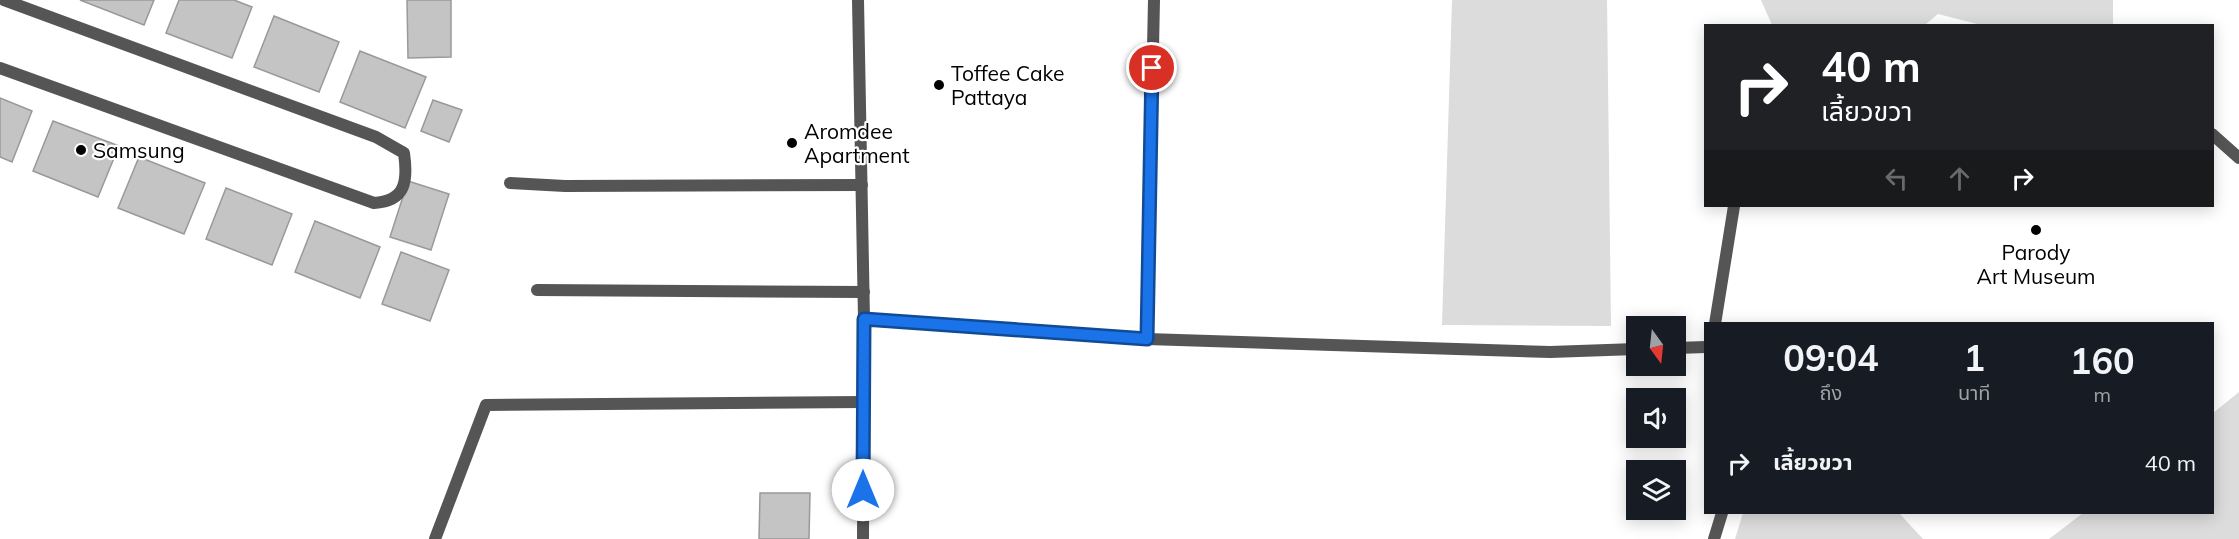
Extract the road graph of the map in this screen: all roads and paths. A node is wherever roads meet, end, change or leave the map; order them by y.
1 (4, 0) edge
2 (858, 0) edge
3 (1154, 0) edge
4 (0, 68) edge
5 (2214, 136) edge
6 (2239, 158) edge
7 (510, 183) dead end
8 (862, 185) junction
9 (1734, 207) edge
10 (537, 290) dead end
11 (864, 292) junction
12 (864, 319) junction
13 (1715, 322) edge
14 (1147, 339) junction
15 (1704, 347) edge
16 (1686, 348) edge
17 (1626, 349) edge
18 (863, 402) junction
19 (1722, 514) edge
20 (864, 537) edge
21 (435, 539) edge
22 (1714, 539) edge

1 - 4 street
2 - 8 street
3 - 14 street
5 - 6 street
7 - 8 street
8 - 11 street
9 - 13 street
10 - 11 street
11 - 12 street
12 - 14 street
12 - 18 street
14 - 17 street
15 - 16 street
18 - 20 street
18 - 21 street
19 - 22 street

